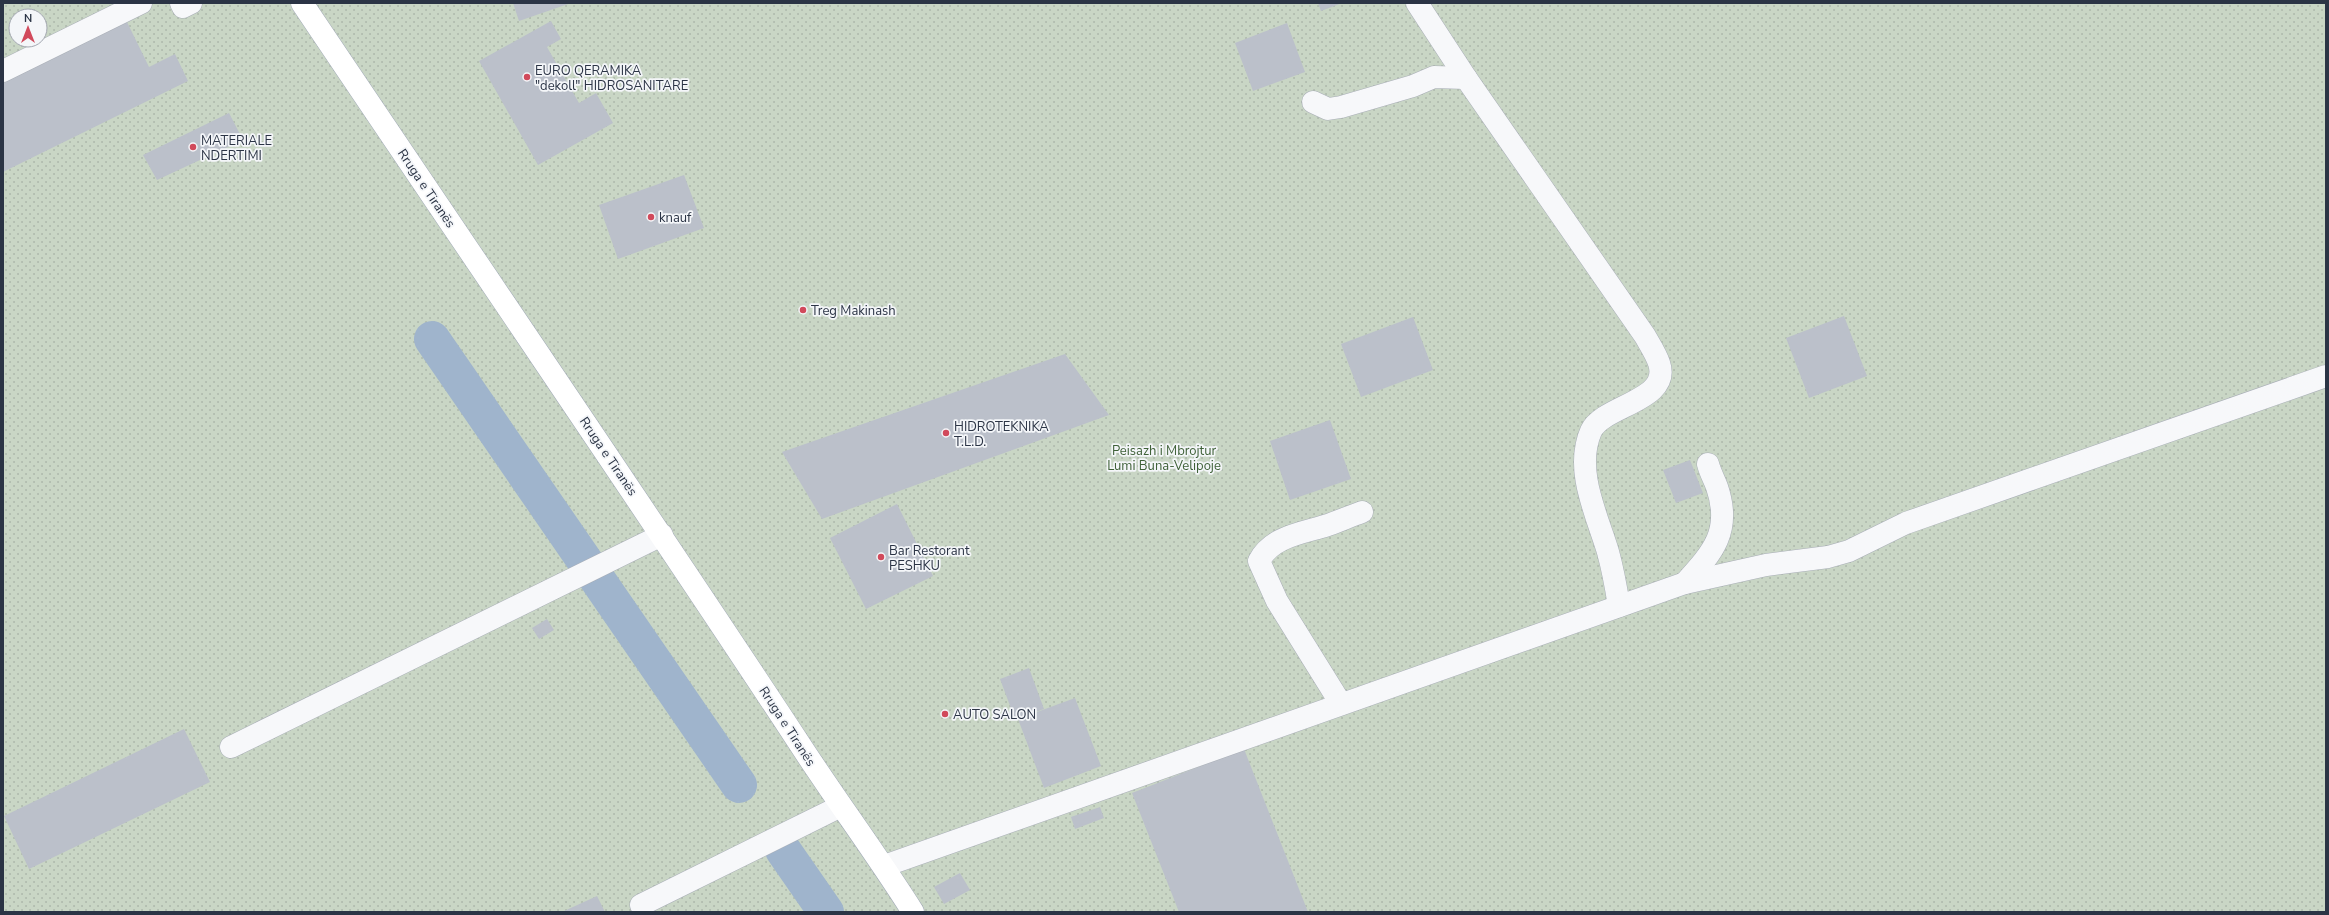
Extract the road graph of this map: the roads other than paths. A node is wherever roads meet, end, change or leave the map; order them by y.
1 (141, 3) edge
2 (182, 3) edge
3 (191, 3) edge
4 (302, 3) edge
5 (1417, 3) edge
6 (3, 71) edge
7 (1466, 78) junction
8 (1313, 102) dead end
9 (2326, 376) edge
10 (1708, 464) dead end
11 (1362, 512) dead end
12 (662, 535) junction
13 (1685, 583) junction
14 (1619, 606) junction
15 (1341, 704) junction
16 (231, 747) dead end
17 (840, 806) junction
18 (884, 866) junction
19 (640, 905) dead end
20 (913, 912) edge

1 - 6 lane
2 - 3 lane
4 - 12 main road, Rruga e Tiranës
5 - 7 lane
7 - 8 lane
7 - 14 lane
9 - 13 lane
10 - 13 lane
11 - 15 lane
12 - 16 lane
12 - 17 main road, Rruga e Tiranës
13 - 14 lane
14 - 15 lane
15 - 18 lane
17 - 18 main road, Rruga e Tiranës
17 - 19 lane
18 - 20 main road, Rruga e Tiranës

